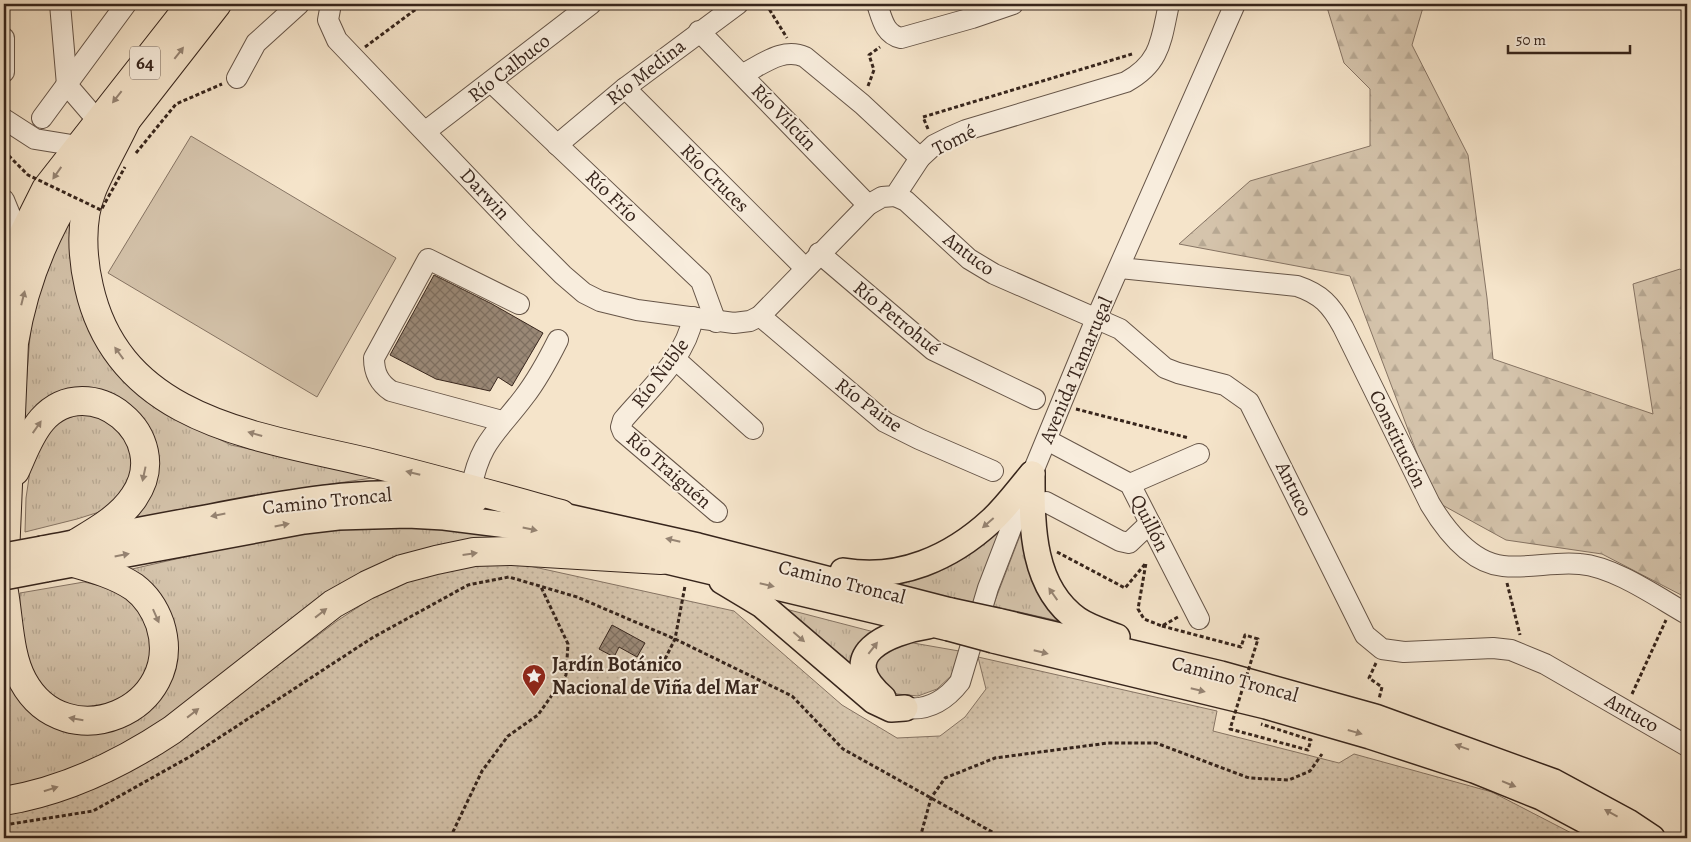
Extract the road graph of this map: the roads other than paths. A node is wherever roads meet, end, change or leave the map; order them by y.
1 (60, 4) edge
2 (126, 4) edge
3 (191, 4) edge
4 (217, 4) edge
5 (299, 4) edge
6 (331, 4) edge
7 (592, 4) edge
8 (738, 4) edge
9 (877, 4) edge
10 (1013, 4) edge
11 (1169, 4) edge
12 (1235, 4) edge
13 (970, 11) edge
14 (699, 31) junction
15 (4, 38) edge
16 (4, 72) edge
17 (743, 74) junction
18 (236, 78) road end
19 (491, 82) junction
20 (67, 85) junction
21 (625, 88) junction
22 (42, 118) dead end
23 (4, 119) edge
24 (127, 119) junction
25 (98, 121) junction
26 (426, 131) junction
27 (557, 145) junction
28 (78, 146) junction
29 (920, 158) junction
30 (896, 196) junction
31 (4, 200) edge
32 (868, 205) junction
33 (14, 245) edge
34 (819, 253) junction
35 (806, 268) junction
36 (1120, 268) junction
37 (4, 292) edge
38 (519, 304) dead end
39 (760, 316) junction
40 (693, 317) junction
41 (1096, 319) junction
42 (716, 322) junction
43 (558, 340) dead end
44 (675, 359) junction
45 (1035, 399) dead end
46 (502, 421) junction
47 (621, 427) joint
48 (753, 429) dead end
49 (1047, 440) junction
50 (1195, 446) road end
51 (993, 471) dead end
52 (1032, 474) junction
53 (1130, 484) junction
54 (9, 486) junction
55 (471, 489) junction
56 (1046, 502) dead end
57 (717, 512) dead end
58 (561, 514) junction
59 (1150, 523) junction
60 (721, 551) junction
61 (76, 553) junction
62 (4, 556) edge
63 (44, 559) junction
64 (661, 560) junction
65 (695, 568) junction
66 (4, 578) edge
67 (4, 592) edge
68 (1680, 610) edge
69 (1196, 614) road end
70 (947, 622) junction
71 (995, 631) junction
72 (1220, 674) junction
73 (905, 708) junction
74 (1687, 746) edge
75 (4, 801) edge
76 (1618, 838) edge
77 (1652, 838) edge

1 - 20 street
2 - 20 street
3 -> 25 highway, 64
24 -> 4 highway, 64
5 - 18 street
6 - 26 street, Darwin
7 - 19 street, Río Calbuco
8 - 14 street, Río Medina
9 - 13 street
10 - 13 street
11 - 29 street, Tomé
12 - 36 street, Avenida Tamarugal
14 - 17 street, Río Vilcún
14 - 21 street, Río Medina
15 - 16 street
17 - 29 street
17 - 32 street, Río Vilcún
19 - 26 street, Río Calbuco
19 - 27 street, Río Frío
20 - 22 street
20 - 25 street
21 - 27 street, Río Medina
21 - 35 street, Río Cruces
23 - 28 street
54 -> 24 highway, 64
55 -> 24 highway
25 - 28 highway, 64
26 - 40 street, Darwin
27 - 42 street, Río Frío
28 -> 33 highway, 64
29 - 30 street, Tomé
30 - 32 street
30 - 41 street, Antuco
31 - 33 street
32 - 34 street
33 - 37 highway, 64
34 - 35 street
34 - 45 street, Río Petrohué
35 - 39 street
36 - 41 street, Avenida Tamarugal
36 - 68 street, Constitución
38 - 46 street
39 - 42 street
39 - 51 street, Río Paine
40 - 42 street
40 - 44 street, Río Ñuble
41 - 49 street, Avenida Tamarugal
41 - 74 street, Antuco
43 - 46 street
44 - 47 street, Río Ñuble
44 - 48 street
46 - 55 street
47 - 57 street, Río Traiguén
49 - 52 street, Avenida Tamarugal
49 - 53 street, Quillón
50 - 53 street
52 -> 60 main road
72 -> 52 main road
52 - 73 street, Avenida Tamarugal
53 - 59 street, Quillón
54 -> 61 highway
54 - 66 highway, 64
55 - 58 highway
56 - 59 street
60 -> 58 main road, Camino Troncal
58 -> 61 main road, Camino Troncal
59 - 69 street, Quillón
60 - 70 main road, Camino Troncal
61 - 63 main road, Camino Troncal
61 -> 64 main road, Camino Troncal
61 -> 67 highway
62 - 63 main road, Camino Troncal, bridge
63 - 66 main road, Camino Troncal, bridge
64 - 65 main road, Camino Troncal
75 -> 64 highway
65 -> 70 main road, Camino Troncal
65 -> 73 main road
70 - 71 main road, Camino Troncal, bridge
73 -> 70 main road
71 - 72 main road, Camino Troncal
71 -> 76 main road, Camino Troncal
77 -> 72 main road, Camino Troncal

